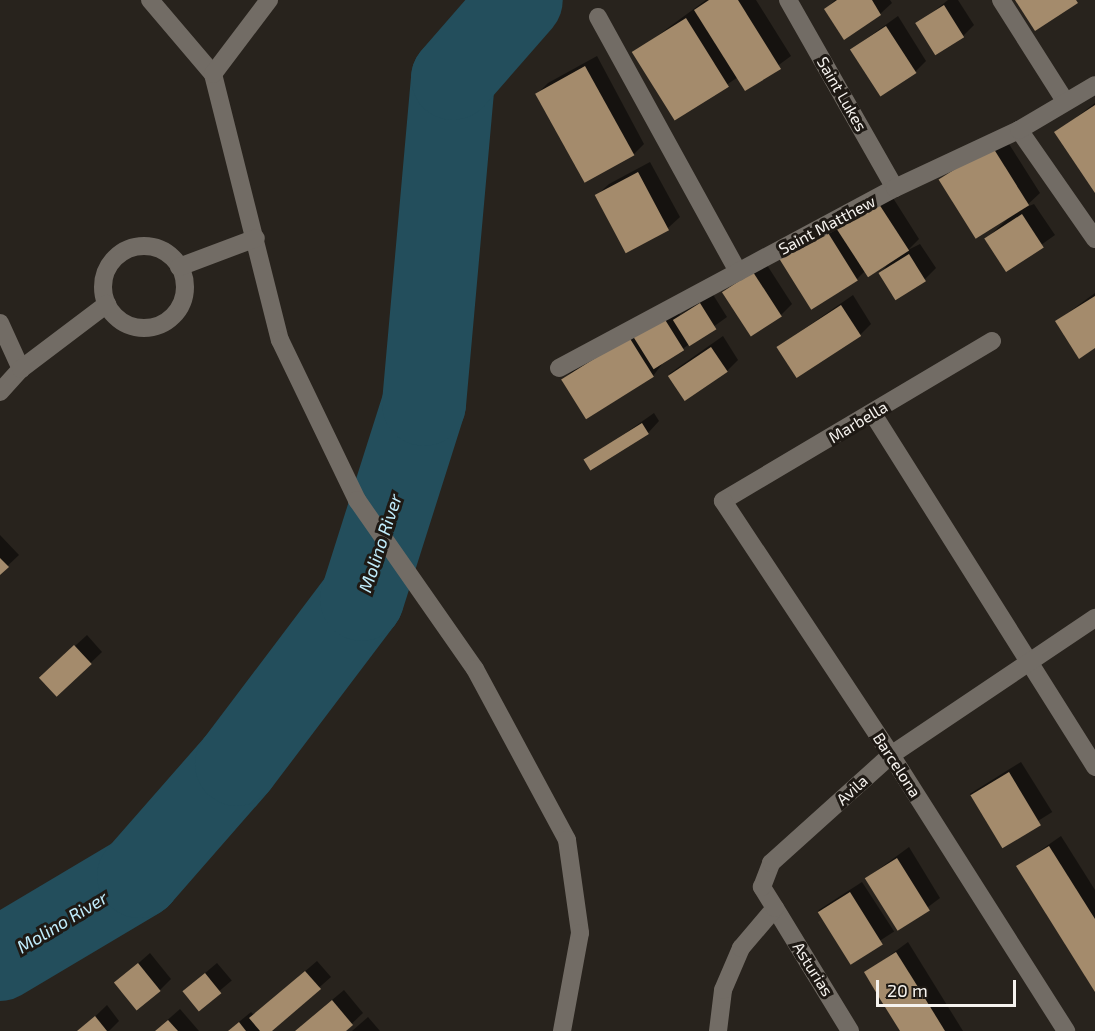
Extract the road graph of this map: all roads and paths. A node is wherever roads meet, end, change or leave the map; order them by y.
1 (150, 0) edge
2 (269, 0) edge
3 (788, 0) edge
4 (1001, 0) edge
5 (598, 17) dead end
6 (213, 74) junction
7 (1095, 85) edge
8 (1065, 101) junction
9 (1019, 130) junction
10 (895, 188) junction
11 (256, 238) junction
12 (1095, 239) edge
13 (179, 267) junction
14 (738, 272) junction
15 (107, 304) junction
16 (0, 323) edge
17 (992, 341) dead end
18 (559, 368) dead end
19 (21, 369) junction
20 (0, 392) edge
21 (873, 414) junction
22 (723, 501) joint
23 (1095, 618) edge
24 (1031, 661) junction
25 (891, 755) junction
26 (1095, 766) edge
27 (775, 908) junction
28 (562, 1031) edge
29 (718, 1031) edge
30 (850, 1031) edge
31 (1066, 1031) edge

1 - 6 street
2 - 6 street
3 - 10 street, Saint Lukes
4 - 8 street
5 - 14 street
6 - 11 street
7 - 8 street, Saint Matthew
8 - 9 street, Saint Matthew
9 - 10 street, Saint Matthew
9 - 12 street
10 - 14 street, Saint Matthew
11 - 13 street
11 - 28 street
13 - 15 street
13 - 15 street
14 - 18 street, Saint Matthew
15 - 19 street
16 - 19 street
17 - 21 street, Marbella
19 - 20 street
21 - 22 street, Marbella
21 - 24 street
22 - 25 street, Barcelona
23 - 24 street, Avila
24 - 25 street, Avila
24 - 26 street
25 - 27 street, Avila
25 - 31 street, Barcelona
27 - 29 street
27 - 30 street, Asturias

